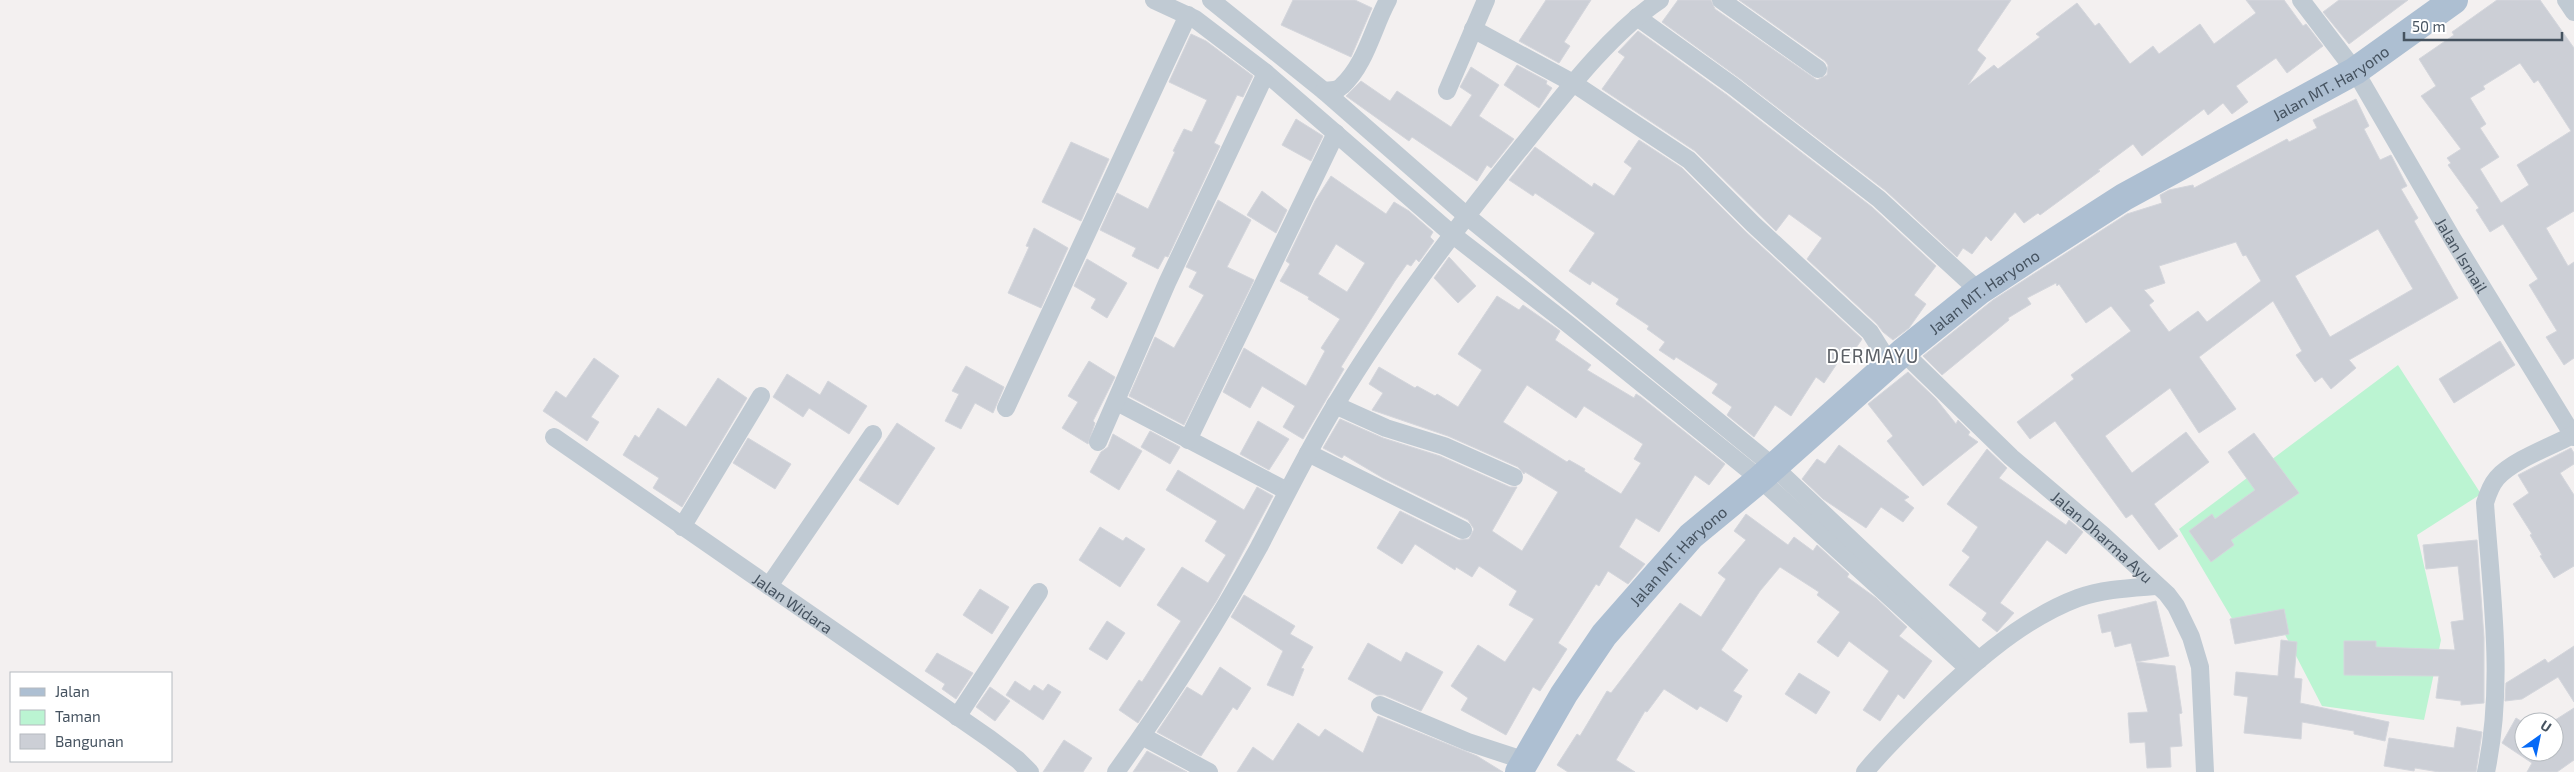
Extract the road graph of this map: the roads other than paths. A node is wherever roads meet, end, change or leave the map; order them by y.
1 (1154, 0) edge
2 (1211, 0) edge
3 (1388, 0) edge
4 (1486, 0) edge
5 (1660, 0) edge
6 (1721, 0) edge
7 (2301, 0) edge
8 (2454, 0) edge
9 (2566, 0) edge
10 (2574, 12) edge
11 (1188, 15) junction
12 (1637, 17) junction
13 (1473, 29) junction
14 (1818, 69) dead end
15 (2355, 71) junction
16 (1266, 73) junction
17 (1574, 83) junction
18 (1324, 91) junction
19 (1447, 91) dead end
20 (1336, 133) junction
21 (1468, 217) junction
22 (1453, 236) junction
23 (1979, 291) junction
24 (1896, 358) junction
25 (761, 396) dead end
26 (1117, 402) junction
27 (1335, 405) junction
28 (1006, 408) dead end
29 (873, 434) dead end
30 (2574, 436) edge
31 (554, 437) dead end
32 (1188, 440) junction
33 (1098, 442) dead end
34 (1308, 453) junction
35 (1767, 473) junction
36 (1514, 477) dead end
37 (1287, 491) junction
38 (682, 527) junction
39 (1463, 530) dead end
40 (769, 586) junction
41 (2156, 586) junction
42 (1039, 592) dead end
43 (1973, 664) junction
44 (1380, 706) dead end
45 (957, 717) junction
46 (1142, 736) junction
47 (1523, 766) edge
48 (1030, 772) edge
49 (1116, 772) edge
50 (1209, 772) edge
51 (1865, 772) edge
52 (2205, 772) edge
53 (2486, 772) edge

1 - 11 street
2 - 18 street
3 - 18 street
4 - 13 street
5 - 12 street
6 - 14 street
7 - 15 street, Jalan Ismail
8 - 15 main road, Jalan MT. Haryono
9 - 10 street
11 - 16 street
11 - 28 street
12 - 17 street
12 - 23 street
13 - 17 street, Jalan Dharma Ayu
13 - 19 street
15 - 23 main road, Jalan MT. Haryono
15 - 30 street, Jalan Ismail
16 - 20 street
16 - 26 street
17 - 21 street
17 - 24 street, Jalan Dharma Ayu
18 - 21 street
20 - 22 street
20 - 32 street
21 - 22 street
21 - 35 street
22 - 27 street
22 - 35 street
23 - 24 main road, Jalan MT. Haryono
24 - 35 main road, Jalan MT. Haryono
24 - 41 street, Jalan Dharma Ayu
25 - 38 street
26 - 32 street
26 - 33 street
27 - 34 street
27 - 36 street
29 - 40 street
30 - 53 street
31 - 38 street, Jalan Widara
32 - 37 street
34 - 37 street
34 - 39 street
35 - 43 street
35 - 47 main road, Jalan MT. Haryono
37 - 46 street
38 - 40 street, Jalan Widara
40 - 45 street, Jalan Widara
41 - 43 street
41 - 52 street, Jalan Dharma Ayu
42 - 45 street
43 - 51 street
44 - 47 street
45 - 48 street, Jalan Widara
46 - 49 street
46 - 50 street

